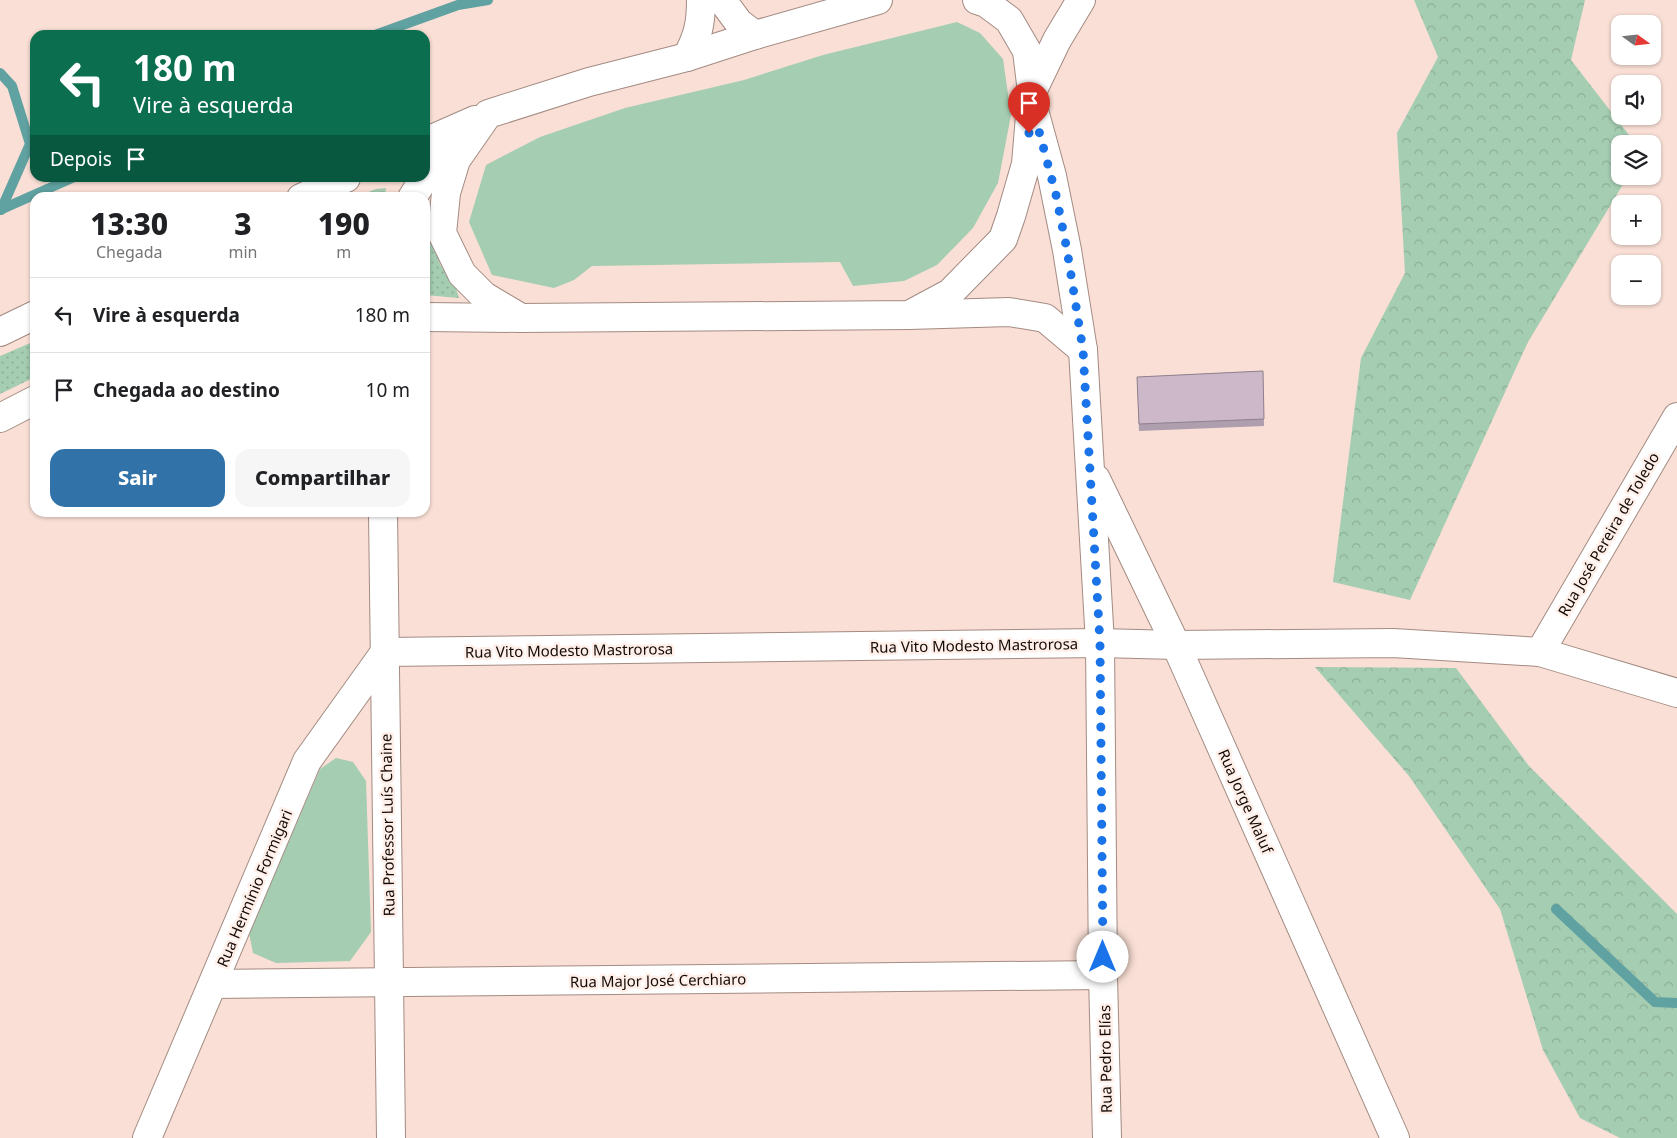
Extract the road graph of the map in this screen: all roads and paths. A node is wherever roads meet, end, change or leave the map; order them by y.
1 (701, 0) edge
2 (722, 0) edge
3 (878, 0) edge
4 (977, 0) edge
5 (1081, 0) edge
6 (756, 35) junction
7 (687, 57) junction
8 (1032, 96) junction
9 (488, 114) junction
10 (430, 140) edge
11 (430, 174) edge
12 (337, 182) edge
13 (314, 192) edge
14 (909, 315) junction
15 (30, 317) edge
16 (430, 317) edge
17 (521, 318) junction
18 (0, 332) edge
19 (1083, 350) junction
20 (30, 403) edge
21 (1677, 417) edge
22 (0, 418) edge
23 (1090, 467) junction
24 (383, 517) edge
25 (1100, 643) junction
26 (1176, 645) junction
27 (385, 652) junction
28 (1540, 652) junction
29 (1677, 693) edge
30 (1103, 975) junction
31 (388, 983) junction
32 (213, 984) junction
33 (147, 1138) edge
34 (390, 1138) edge
35 (1107, 1138) edge
36 (1395, 1138) edge

1 - 7 street
2 - 6 street
3 - 6 street
4 - 8 street
5 - 8 street
6 - 7 street
7 - 9 street
8 - 14 street
8 - 19 street, Rua Pedro Elías
9 - 10 street
9 - 11 street
9 - 17 street
12 - 13 street
14 - 17 street
14 - 19 street
15 - 18 street
16 - 17 street
19 - 23 street, Rua Pedro Elías
20 - 22 street
21 - 28 street, Rua José Pereira de Toledo
23 - 25 street, Rua Pedro Elías
23 - 26 street, Rua Jorge Maluf
24 - 27 street, Rua Professor Luís Chaine
25 - 26 street, Rua Vito Modesto Mastrorosa
25 - 27 street, Rua Vito Modesto Mastrorosa
25 - 30 street, Rua Pedro Elías
26 - 28 street, Rua Vito Modesto Mastrorosa
26 - 36 street, Rua Jorge Maluf
27 - 31 street, Rua Professor Luís Chaine
27 - 32 street, Rua Hermínio Formigari
28 - 29 street, Rua Vito Modesto Mastrorosa
30 - 31 street, Rua Major José Cerchiaro
30 - 35 street, Rua Pedro Elías
31 - 32 street, Rua Major José Cerchiaro
31 - 34 street, Rua Professor Luís Chaine
32 - 33 street, Rua Hermínio Formigari

